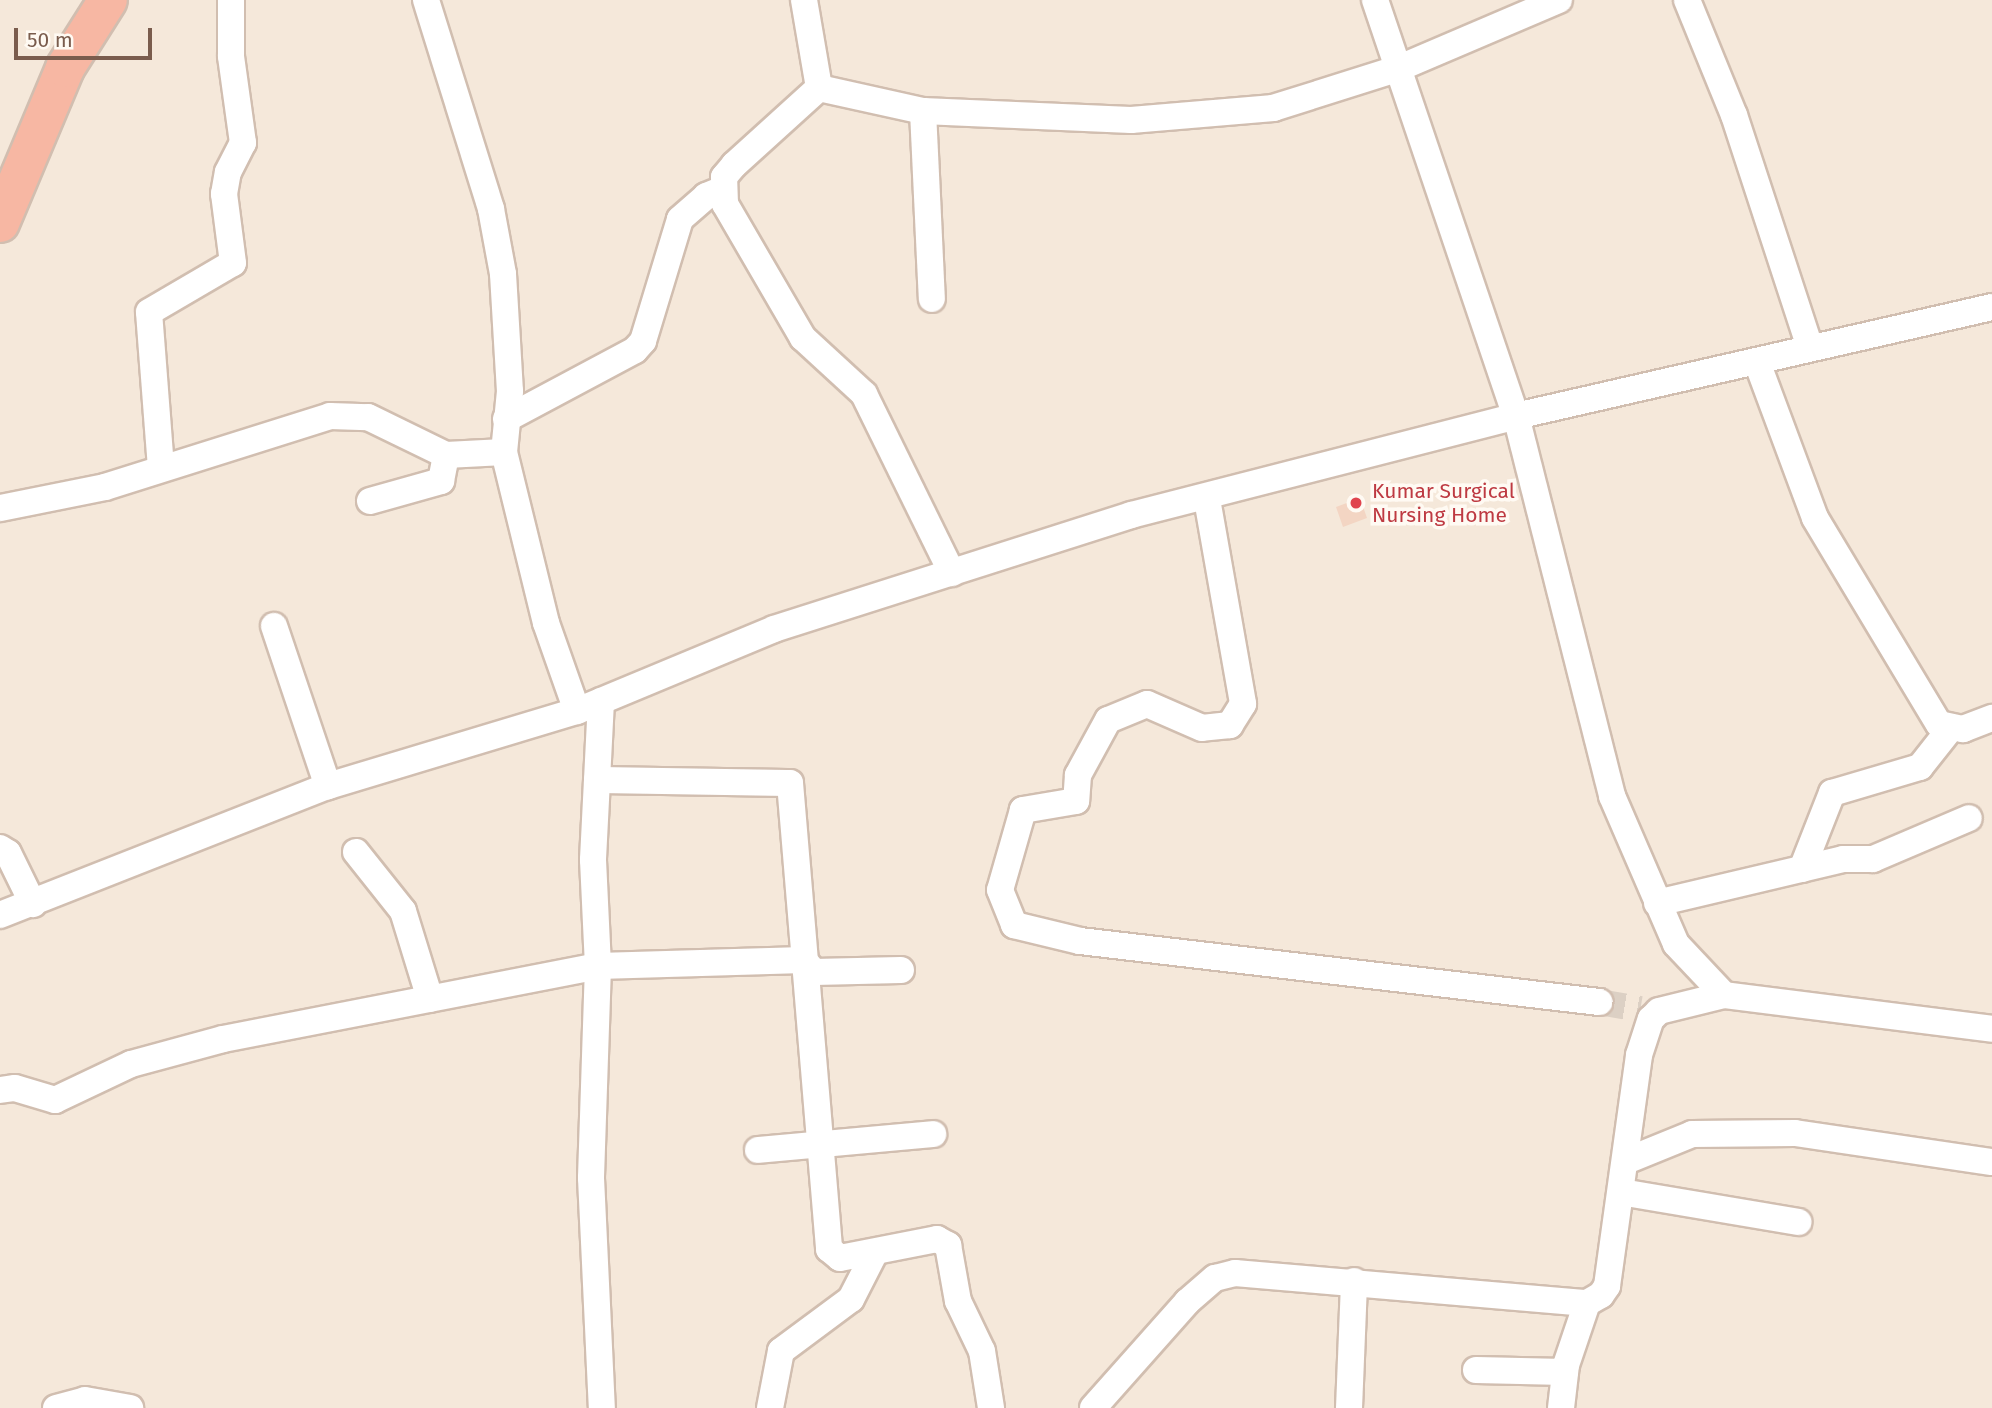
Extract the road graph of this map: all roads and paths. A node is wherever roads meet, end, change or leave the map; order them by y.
1 (231, 0) edge
2 (426, 0) edge
3 (804, 0) edge
4 (1375, 0) edge
5 (1559, 0) edge
6 (1687, 0) edge
7 (98, 2) edge
8 (1397, 69) junction
9 (819, 88) junction
10 (923, 111) junction
11 (722, 190) junction
12 (0, 223) edge
13 (932, 299) dead end
14 (1992, 307) edge
15 (1809, 345) junction
16 (1757, 362) junction
17 (1516, 416) junction
18 (506, 419) junction
19 (504, 452) junction
20 (446, 455) junction
21 (161, 468) junction
22 (1208, 499) junction
23 (370, 501) dead end
24 (0, 508) edge
25 (952, 573) junction
26 (274, 626) dead end
27 (601, 701) junction
28 (577, 711) junction
29 (1992, 718) edge
30 (1950, 729) junction
31 (597, 780) junction
32 (328, 786) junction
33 (1969, 818) dead end
34 (0, 848) edge
35 (356, 852) dead end
36 (1802, 869) junction
37 (1657, 903) junction
38 (33, 904) junction
39 (0, 915) edge
40 (804, 960) junction
41 (598, 966) junction
42 (901, 970) dead end
43 (1724, 995) junction
44 (430, 999) junction
45 (1599, 1002) tunnel mouth
46 (1992, 1029) edge
47 (0, 1090) edge
48 (933, 1134) dead end
49 (819, 1144) junction
50 (758, 1150) dead end
51 (1626, 1161) junction
52 (1992, 1162) edge
53 (1621, 1192) junction
54 (1798, 1222) dead end
55 (875, 1252) junction
56 (1354, 1281) junction
57 (1587, 1303) junction
58 (1476, 1370) dead end
59 (1565, 1372) junction
60 (62, 1407) edge
61 (130, 1408) edge
62 (602, 1408) edge
63 (770, 1408) edge
64 (991, 1408) edge
65 (1093, 1408) edge
66 (1349, 1408) edge
67 (1561, 1408) edge

1 - 21 street
2 - 18 street
3 - 9 street
4 - 8 street
5 - 8 street
6 - 15 street
7 - 12 highway
8 - 10 street
8 - 17 street
9 - 10 street
9 - 11 street
10 - 13 street
11 - 18 street
11 - 25 street
14 - 15 street
15 - 16 street
16 - 17 street
16 - 30 street
17 - 22 street
17 - 37 street
18 - 19 street
19 - 20 street
19 - 28 street
20 - 21 street
20 - 23 street
21 - 24 street
22 - 25 street
22 - 45 street
25 - 27 street
26 - 32 street
27 - 28 street
27 - 31 street
28 - 32 street
29 - 30 street
30 - 36 street
31 - 40 street
31 - 41 street
32 - 38 street
33 - 36 street
34 - 38 street
35 - 44 street
36 - 37 street
37 - 43 street
38 - 39 street
40 - 41 street
40 - 42 street
40 - 49 street
41 - 44 street
41 - 62 street
43 - 46 street
43 - 51 street
44 - 47 street
48 - 49 street
49 - 50 street
49 - 55 street
51 - 52 street
51 - 53 street
53 - 54 street
53 - 57 street
55 - 63 street
55 - 64 street
56 - 57 street
56 - 65 street
56 - 66 street
57 - 59 street
58 - 59 street
59 - 67 street
60 - 61 street

